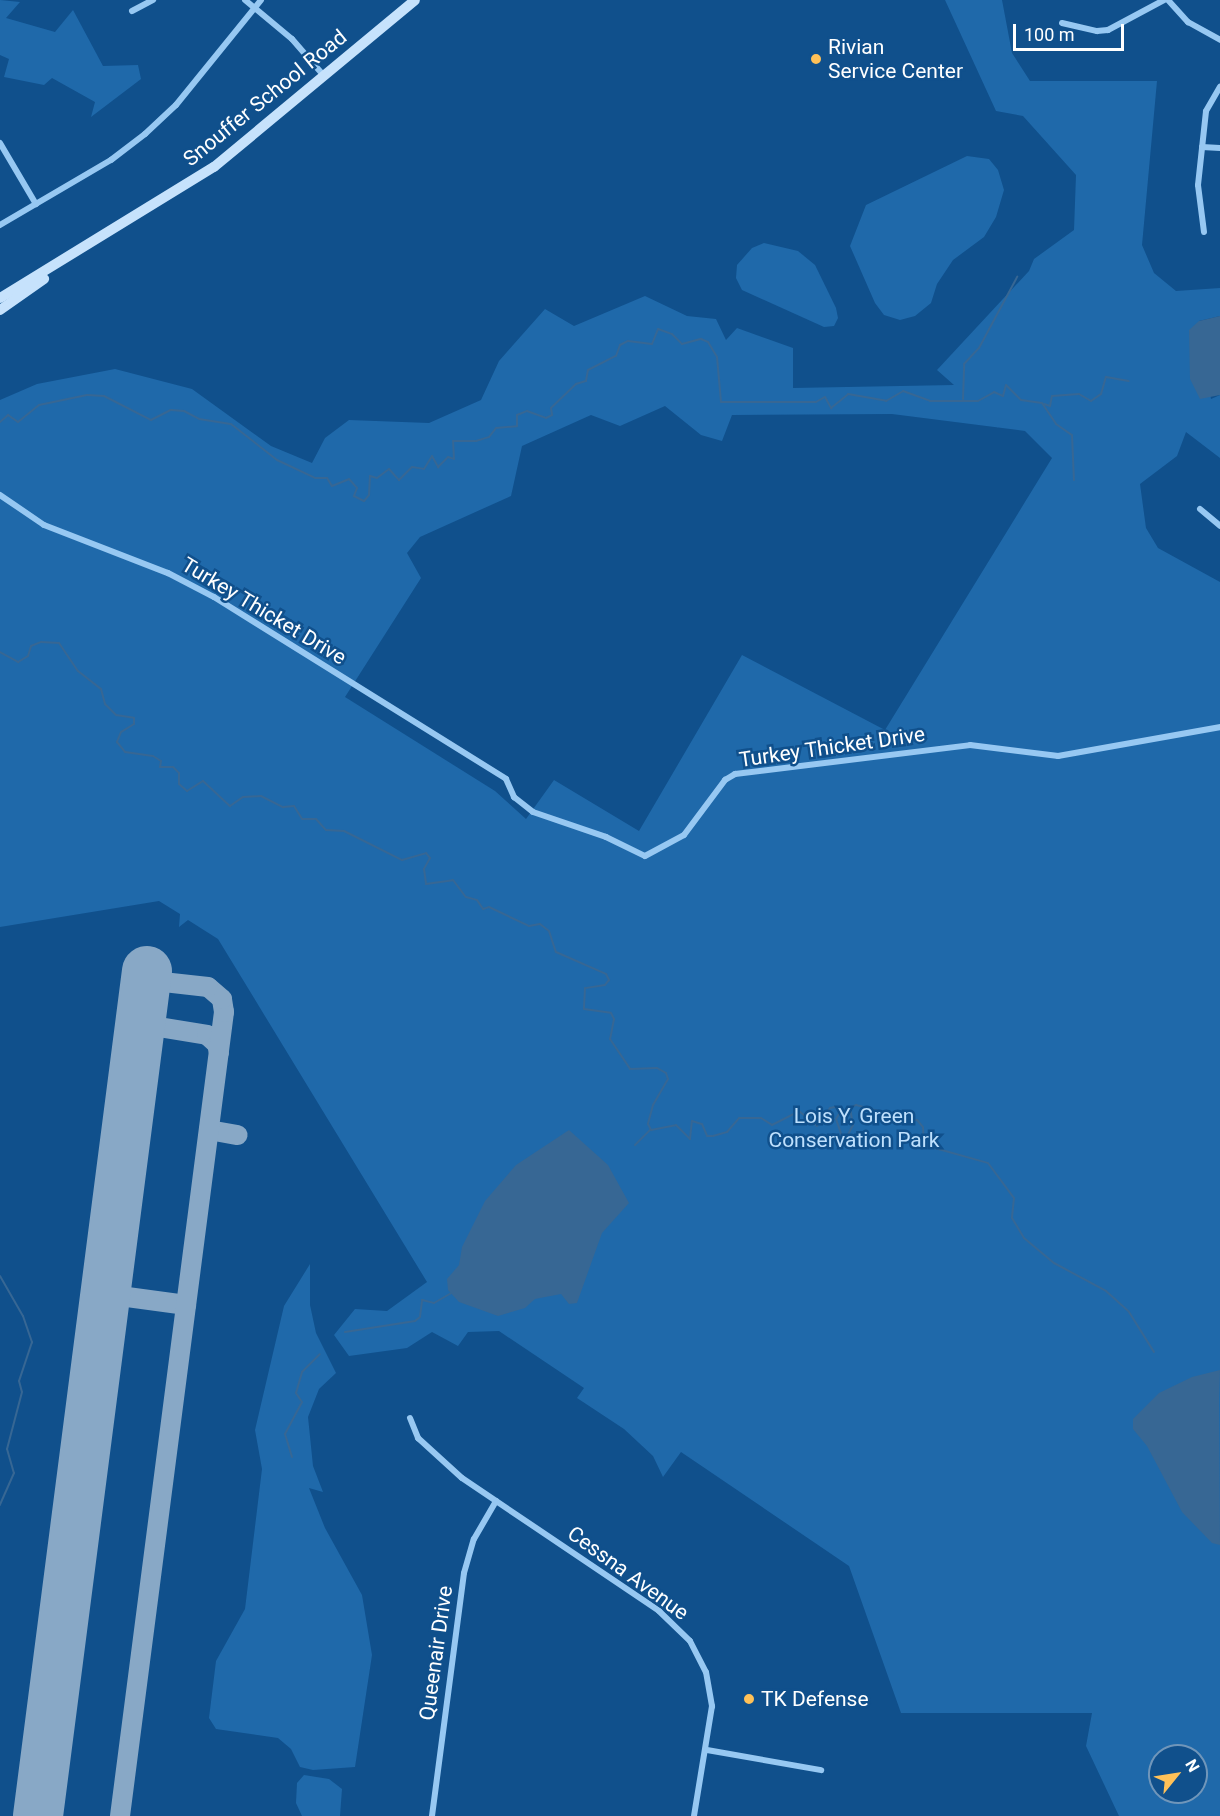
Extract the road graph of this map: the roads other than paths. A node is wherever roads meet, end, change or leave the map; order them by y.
1 (153, 0) edge
2 (245, 0) edge
3 (261, 0) edge
4 (415, 0) edge
5 (1164, 0) edge
6 (1168, 0) edge
7 (255, 8) junction
8 (132, 11) dead end
9 (1062, 23) dead end
10 (1220, 40) edge
11 (324, 76) junction
12 (1220, 87) edge
13 (0, 143) edge
14 (1202, 147) junction
15 (1220, 148) edge
16 (36, 204) junction
17 (0, 225) edge
18 (1204, 232) dead end
19 (103, 237) junction
20 (0, 298) edge
21 (0, 310) edge
22 (0, 495) edge
23 (1200, 509) dead end
24 (1220, 526) edge
25 (1220, 726) edge
26 (410, 1418) dead end
27 (496, 1501) junction
28 (707, 1750) junction
29 (821, 1770) dead end
30 (432, 1816) edge
31 (694, 1816) edge

1 - 8 street
2 - 7 street
3 - 7 street
4 - 11 main road, Snouffer School Road
5 - 9 street
6 - 10 street
7 - 11 street
7 - 16 street
11 - 19 main road, Snouffer School Road
12 - 14 street
13 - 16 street
14 - 15 street
14 - 18 street
16 - 17 street
19 - 20 main road, Snouffer School Road
19 - 21 main road, Snouffer School Road
22 - 25 street, Turkey Thicket Drive
23 - 24 street
26 - 27 street, Cessna Avenue
27 - 28 street, Cessna Avenue
27 - 30 street, Queenair Drive
28 - 29 street
28 - 31 street, Cessna Avenue

